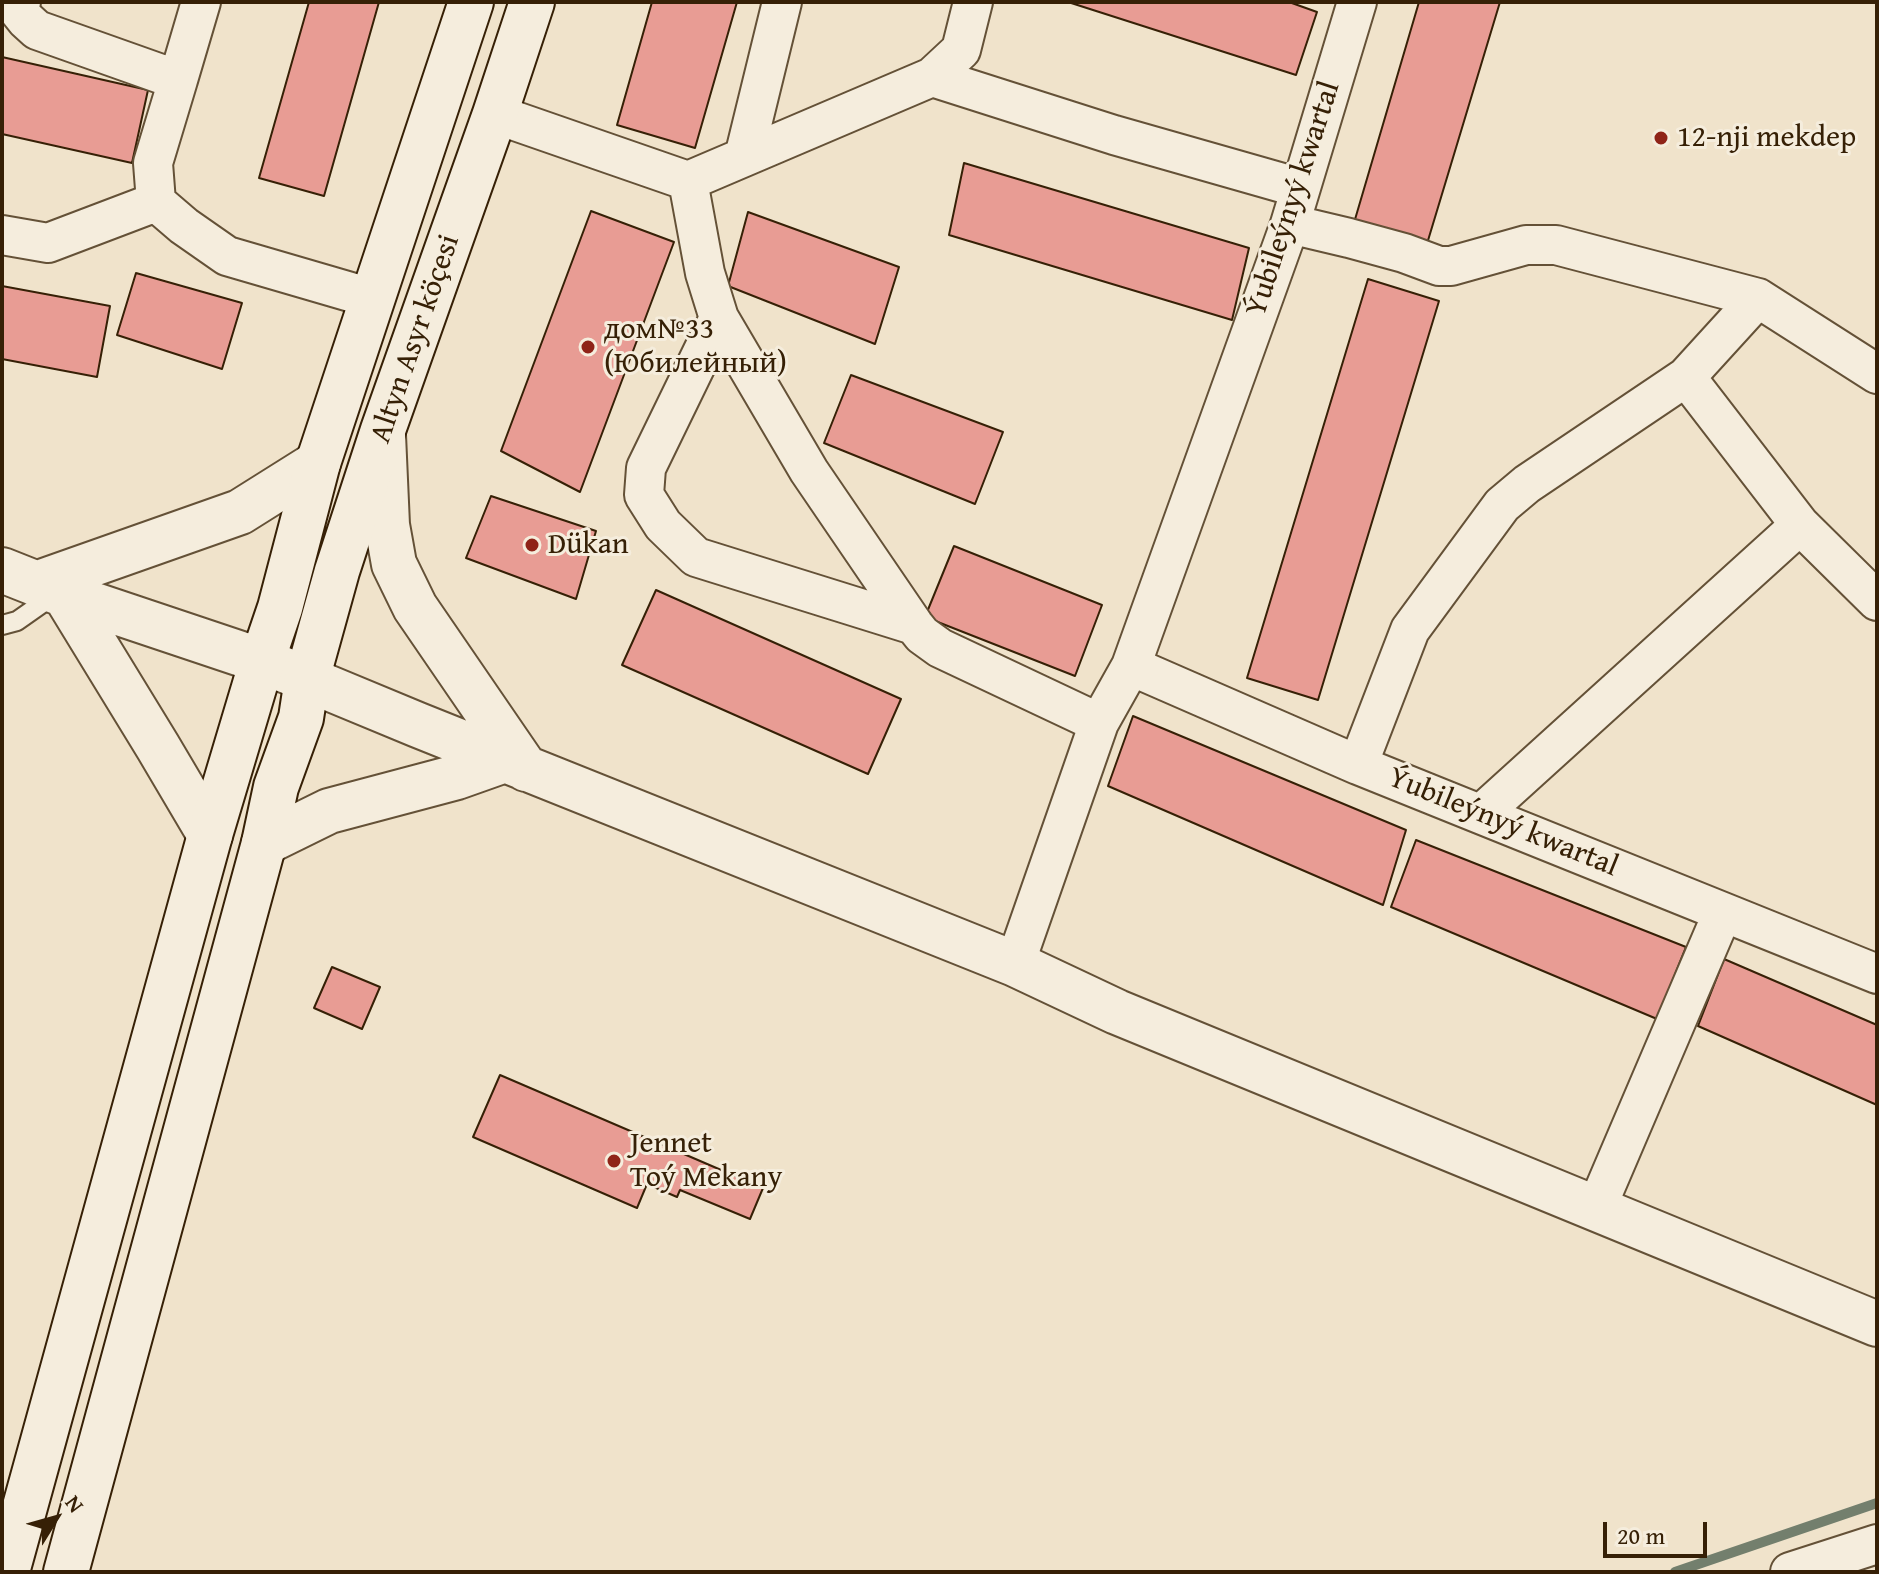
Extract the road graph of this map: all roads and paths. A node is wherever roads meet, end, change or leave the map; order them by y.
1 (21, 2) edge
2 (201, 2) edge
3 (471, 2) edge
4 (532, 2) edge
5 (782, 2) edge
6 (973, 2) edge
7 (1357, 2) edge
8 (932, 77) junction
9 (178, 80) junction
10 (495, 114) junction
11 (744, 157) junction
12 (688, 181) junction
13 (1300, 188) junction
14 (156, 202) junction
15 (1290, 224) junction
16 (2, 235) edge
17 (371, 298) junction
18 (1758, 298) junction
19 (719, 318) junction
20 (1877, 374) edge
21 (1686, 377) junction
22 (383, 430) junction
23 (318, 463) junction
24 (1800, 525) junction
25 (40, 585) edge
26 (1877, 601) edge
27 (2, 625) edge
28 (914, 625) junction
29 (262, 661) junction
30 (1131, 666) junction
31 (307, 679) junction
32 (1099, 723) junction
33 (516, 764) junction
34 (1358, 765) junction
35 (1481, 814) junction
36 (210, 835) junction
37 (264, 843) junction
38 (1723, 912) junction
39 (1015, 964) junction
40 (1877, 974) edge
41 (1596, 1209) junction
42 (1877, 1324) edge
43 (1877, 1544) edge
44 (7, 1572) edge
45 (66, 1572) edge
46 (1790, 1572) edge

1 - 9 street
2 - 9 street
3 - 17 main road, Altyn Asyr köçesi
4 - 10 main road, Altyn Asyr köçesi
5 - 11 street
6 - 8 street
7 - 13 street, Ýubileýnyý kwartal
8 - 11 street
8 - 13 street
9 - 14 street
10 - 12 street
10 - 22 main road, Altyn Asyr köçesi
11 - 12 street
12 - 19 street
13 - 15 street, Ýubileýnyý kwartal
14 - 16 street
14 - 17 street
15 - 18 street
15 - 30 street, Ýubileýnyý kwartal
17 - 23 main road, Altyn Asyr köçesi
18 - 20 street
18 - 21 street
19 - 28 street
19 - 28 street
21 - 24 street
21 - 34 street
22 - 31 main road, Altyn Asyr köçesi
22 - 33 main road
23 - 25 main road
23 - 29 main road, Altyn Asyr köçesi
24 - 26 street
24 - 35 street
25 - 27 lane
25 - 29 main road
25 - 36 main road
28 - 32 street
29 - 31 main road
29 - 36 main road, Altyn Asyr köçesi
30 - 32 street, Ýubileýnyý kwartal
30 - 34 street, Ýubileýnyý kwartal
31 - 33 main road
31 - 37 main road, Altyn Asyr köçesi
32 - 39 street, Ýubileýnyý kwartal
33 - 37 main road
33 - 39 main road
34 - 35 street, Ýubileýnyý kwartal
35 - 38 street, Ýubileýnyý kwartal
36 - 44 main road, Altyn Asyr köçesi
37 - 45 main road, Altyn Asyr köçesi
38 - 40 street, Ýubileýnyý kwartal
38 - 41 street
39 - 41 main road
41 - 42 main road
43 - 46 street

